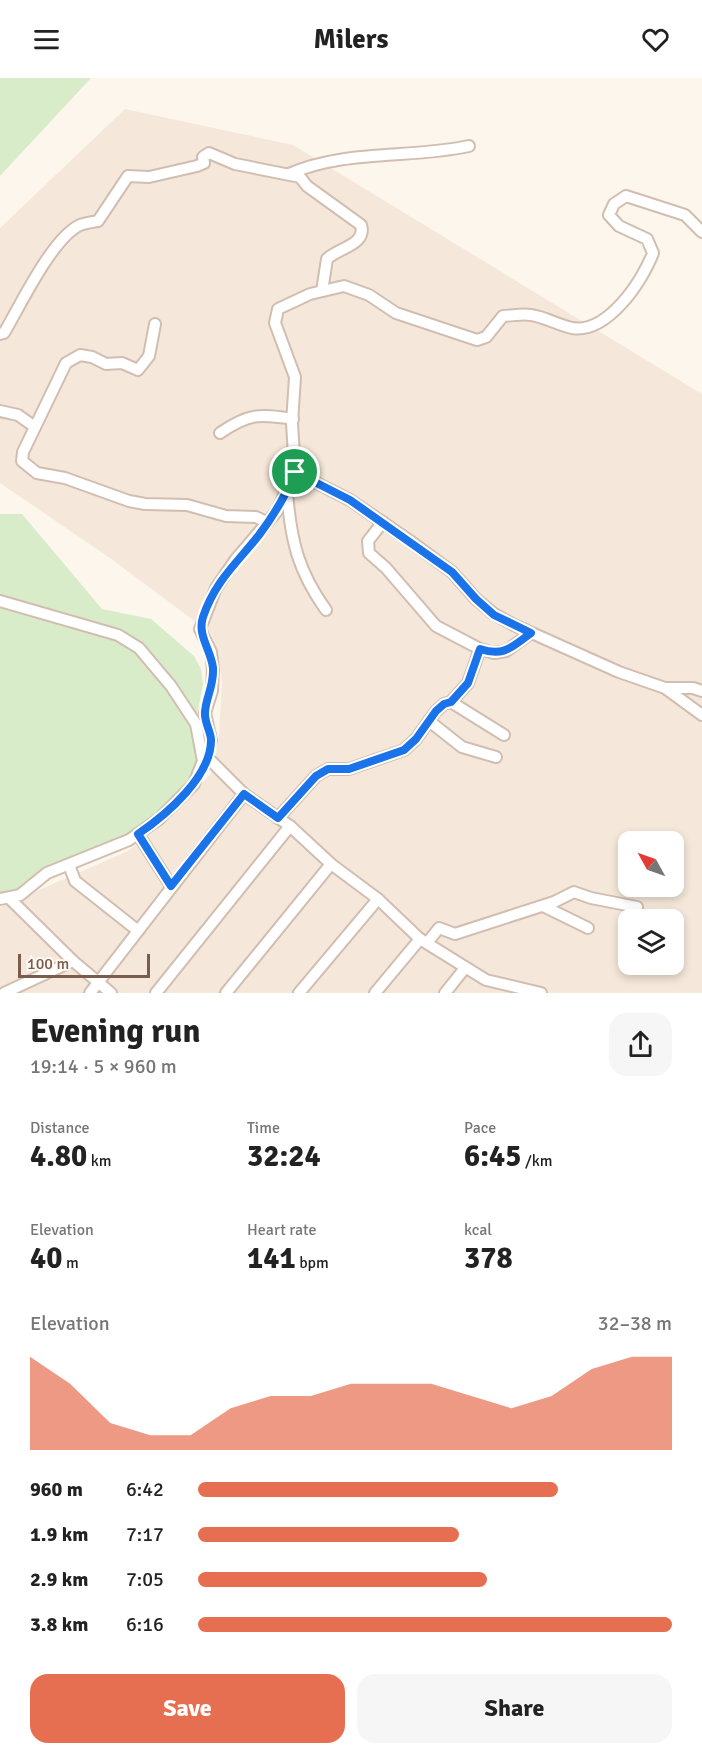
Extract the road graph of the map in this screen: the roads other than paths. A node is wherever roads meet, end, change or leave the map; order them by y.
1 (469, 146) dead end
2 (289, 174) junction
3 (702, 232) edge
4 (322, 291) junction
5 (155, 324) dead end
6 (0, 334) edge
7 (0, 411) edge
8 (293, 419) junction
9 (35, 427) junction
10 (220, 433) dead end
11 (295, 472) junction
12 (287, 493) junction
13 (266, 522) junction
14 (383, 522) junction
15 (0, 601) edge
16 (326, 610) dead end
17 (531, 633) junction
18 (480, 649) junction
19 (665, 688) junction
20 (702, 691) edge
21 (451, 702) junction
22 (702, 715) edge
23 (429, 722) junction
24 (504, 735) dead end
25 (207, 757) junction
26 (496, 757) dead end
27 (198, 774) junction
28 (244, 794) junction
29 (278, 818) junction
30 (290, 826) junction
31 (138, 834) junction
32 (331, 864) junction
33 (69, 865) junction
34 (171, 886) junction
35 (5, 898) edge
36 (378, 899) junction
37 (543, 906) junction
38 (637, 907) dead end
39 (588, 928) dead end
40 (137, 930) junction
41 (424, 941) junction
42 (73, 961) junction
43 (465, 968) junction
44 (97, 982) junction
45 (4, 993) edge
46 (90, 993) edge
47 (111, 993) edge
48 (156, 993) edge
49 (226, 993) edge
50 (299, 993) edge
51 (375, 993) edge
52 (445, 993) edge
53 (541, 993) edge

1 - 2 street
2 - 4 street
2 - 6 street
3 - 4 street
4 - 8 street
5 - 9 street
7 - 9 street
8 - 10 street
8 - 11 street
9 - 13 street
11 - 12 street
11 - 14 street
12 - 13 street
12 - 16 street
13 - 25 street
14 - 17 street
14 - 18 street
15 - 27 street
17 - 18 street
17 - 19 street
18 - 21 street
19 - 20 street
19 - 22 street
21 - 23 street
21 - 24 street
23 - 26 street
23 - 29 street
25 - 27 street
25 - 28 street
27 - 31 street
28 - 29 street
28 - 34 street
29 - 30 street
30 - 32 street
30 - 48 street
31 - 33 street
31 - 34 street
32 - 36 street
32 - 49 street
33 - 35 street
33 - 40 street
34 - 40 street
35 - 42 street
36 - 41 street
36 - 50 street
37 - 38 street
37 - 39 street
37 - 41 street
40 - 44 street
41 - 43 street
41 - 51 street
42 - 44 street
42 - 45 street
43 - 52 street
43 - 53 street
44 - 46 street
44 - 47 street

